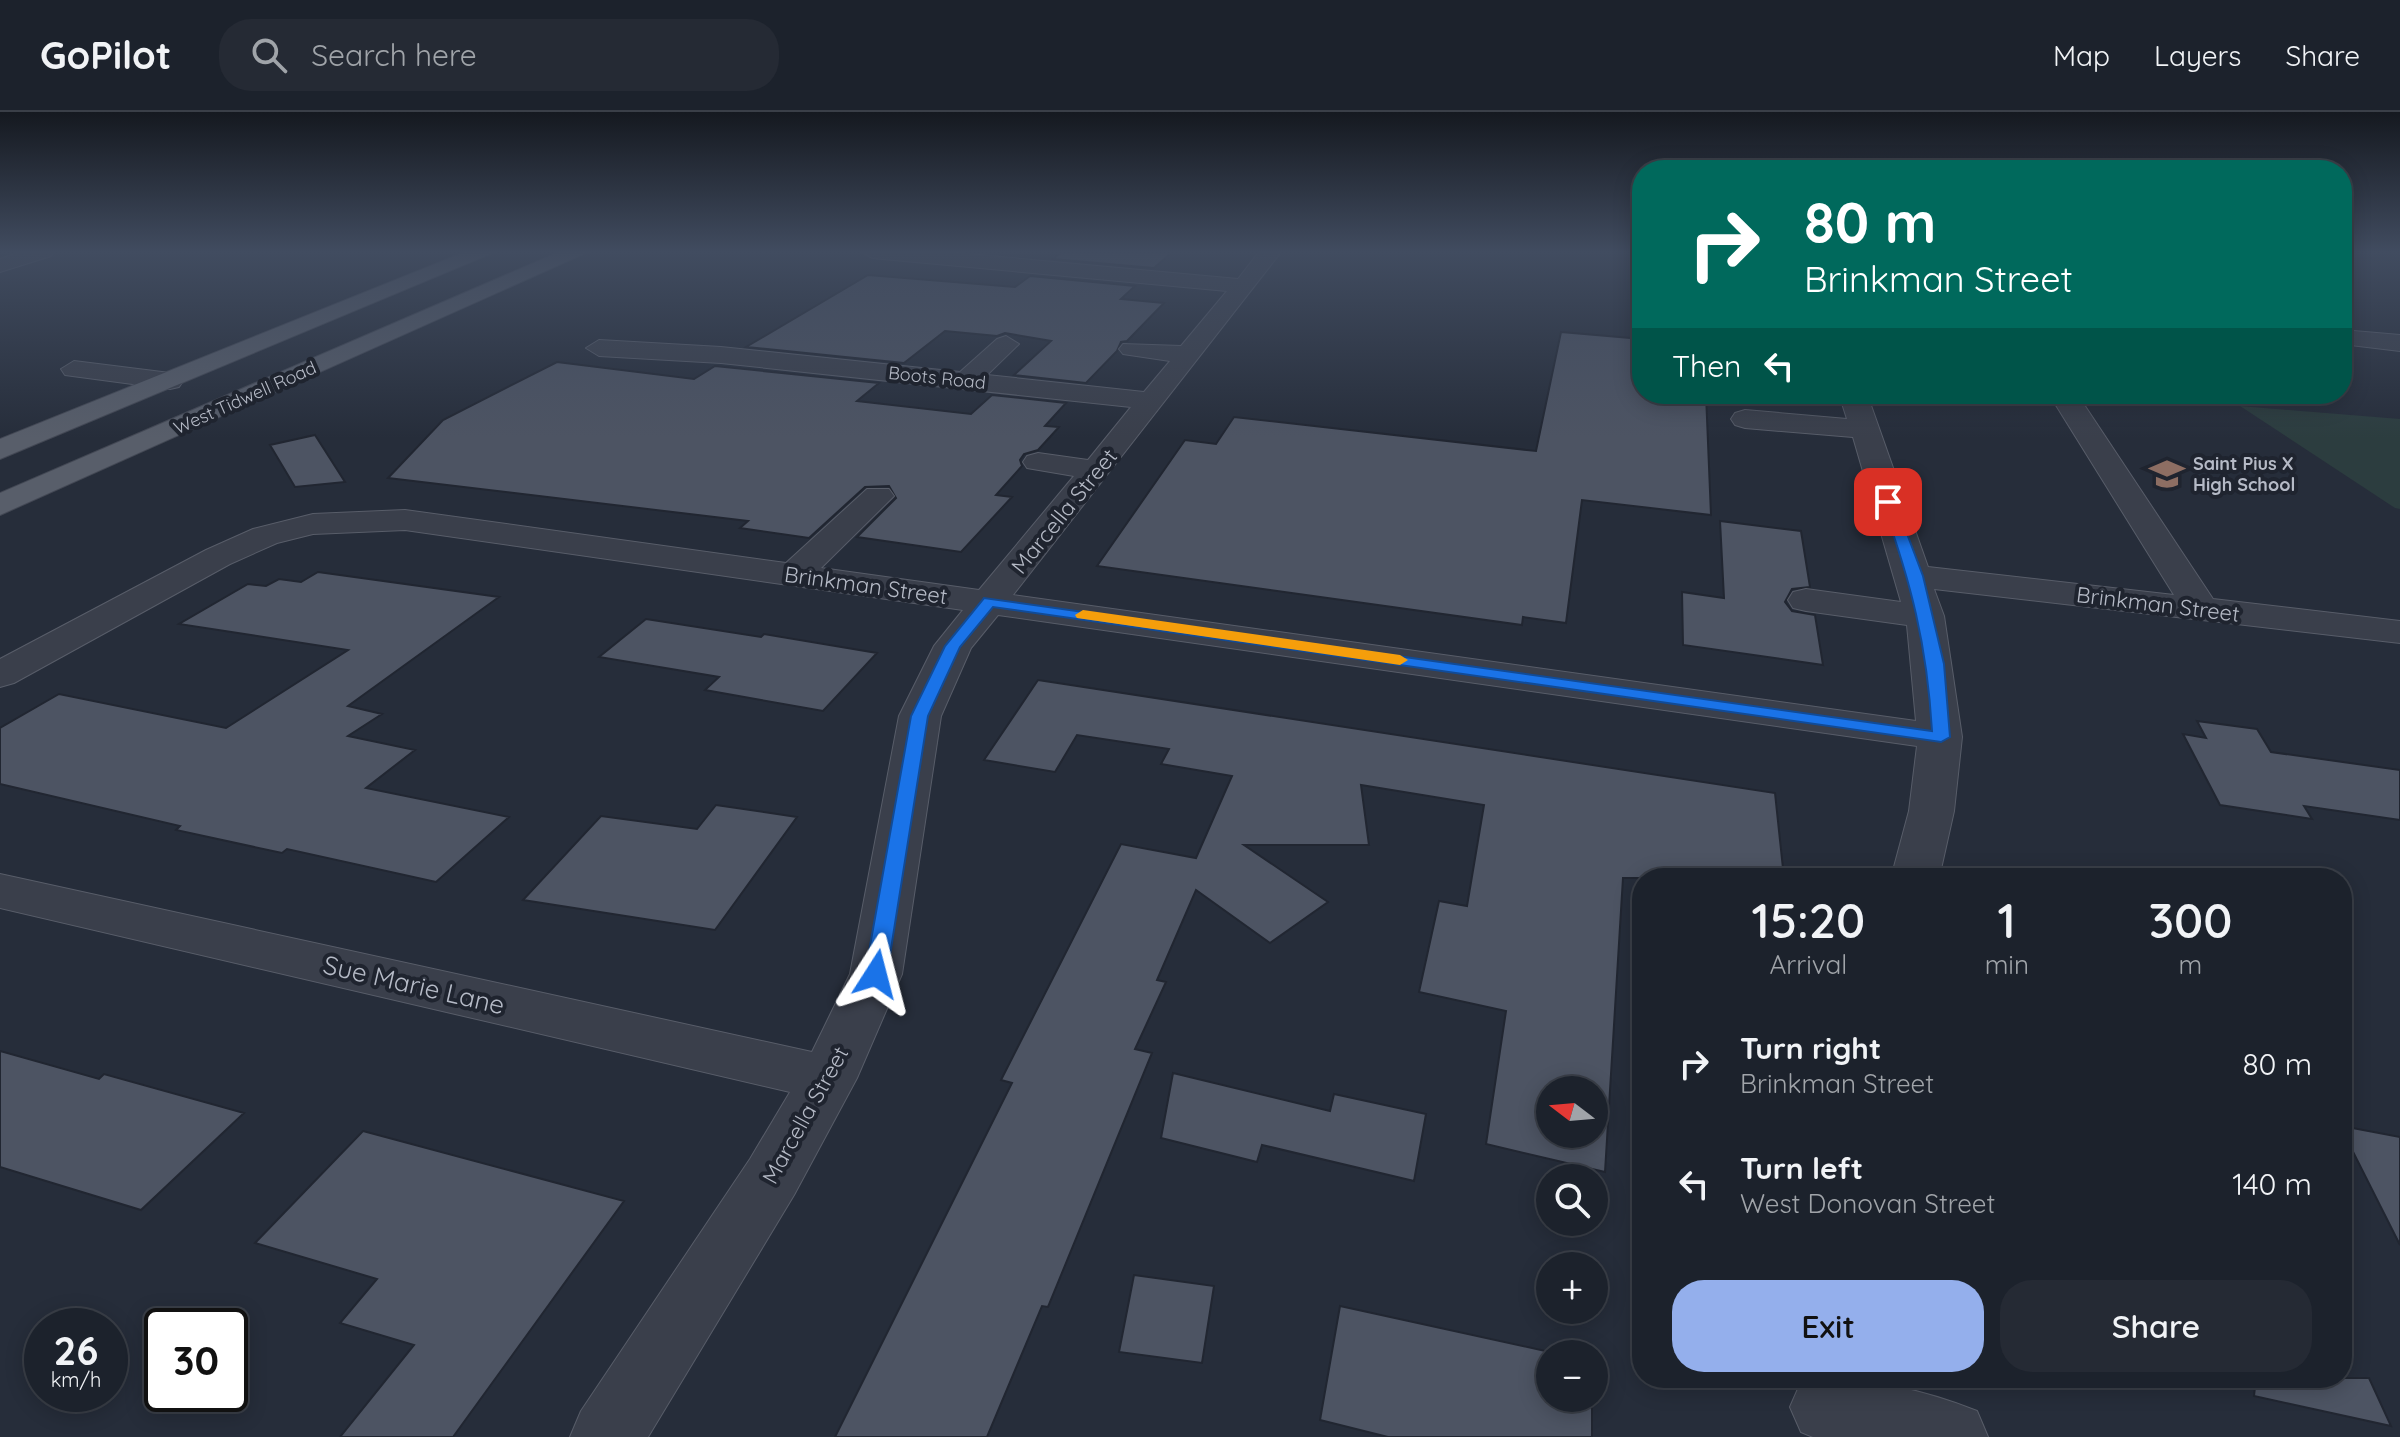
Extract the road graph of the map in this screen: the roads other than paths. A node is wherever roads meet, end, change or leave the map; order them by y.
1 (334, 314) edge
2 (436, 314) edge
3 (1223, 314) edge
4 (760, 330) dead end
5 (2352, 338) edge
6 (2400, 343) edge
7 (1006, 344) dead end
8 (599, 348) dead end
9 (1132, 349) dead end
10 (721, 355) junction
11 (1190, 355) junction
12 (74, 369) dead end
13 (966, 381) junction
14 (160, 385) junction
15 (238, 400) junction
16 (1154, 401) junction
17 (1856, 404) edge
18 (2069, 404) edge
19 (1745, 419) dead end
20 (1865, 429) junction
21 (4, 446) edge
22 (1038, 462) dead end
23 (1097, 470) junction
24 (878, 496) dead end
25 (0, 505) edge
26 (794, 575) junction
27 (1916, 576) junction
28 (1806, 600) dead end
29 (990, 602) junction
30 (2201, 609) junction
31 (1925, 616) junction
32 (2400, 632) edge
33 (0, 675) edge
34 (1941, 737) junction
35 (1918, 868) edge
36 (0, 891) edge
37 (828, 1078) junction
38 (1828, 1407) edge
39 (607, 1437) edge
40 (1951, 1437) edge

1 - 14 main road, West Tidwell Road
2 - 15 main road, West Tidwell Road
3 - 11 street, Marcella Street
4 - 10 street
5 - 6 street
7 - 13 street
8 - 10 street, Boots Road
9 - 11 street
10 - 13 street, Boots Road
11 - 16 street, Marcella Street
12 - 14 street
13 - 16 street, Boots Road
14 - 15 main road
14 - 21 main road, West Tidwell Road
15 - 25 main road, West Tidwell Road
16 - 23 street, Marcella Street
17 - 20 street
18 - 30 street
19 - 20 street
20 - 27 street
22 - 23 street
23 - 29 street, Marcella Street
24 - 26 street
26 - 29 street, Brinkman Street
26 - 33 street, Brinkman Street
27 - 30 street, Brinkman Street
27 - 31 street
28 - 31 street
29 - 34 street, Brinkman Street
29 - 37 street, Marcella Street
30 - 32 street, Brinkman Street
31 - 34 street
34 - 35 street
36 - 37 street, Sue Marie Lane
37 - 39 street, Marcella Street
38 - 40 street

